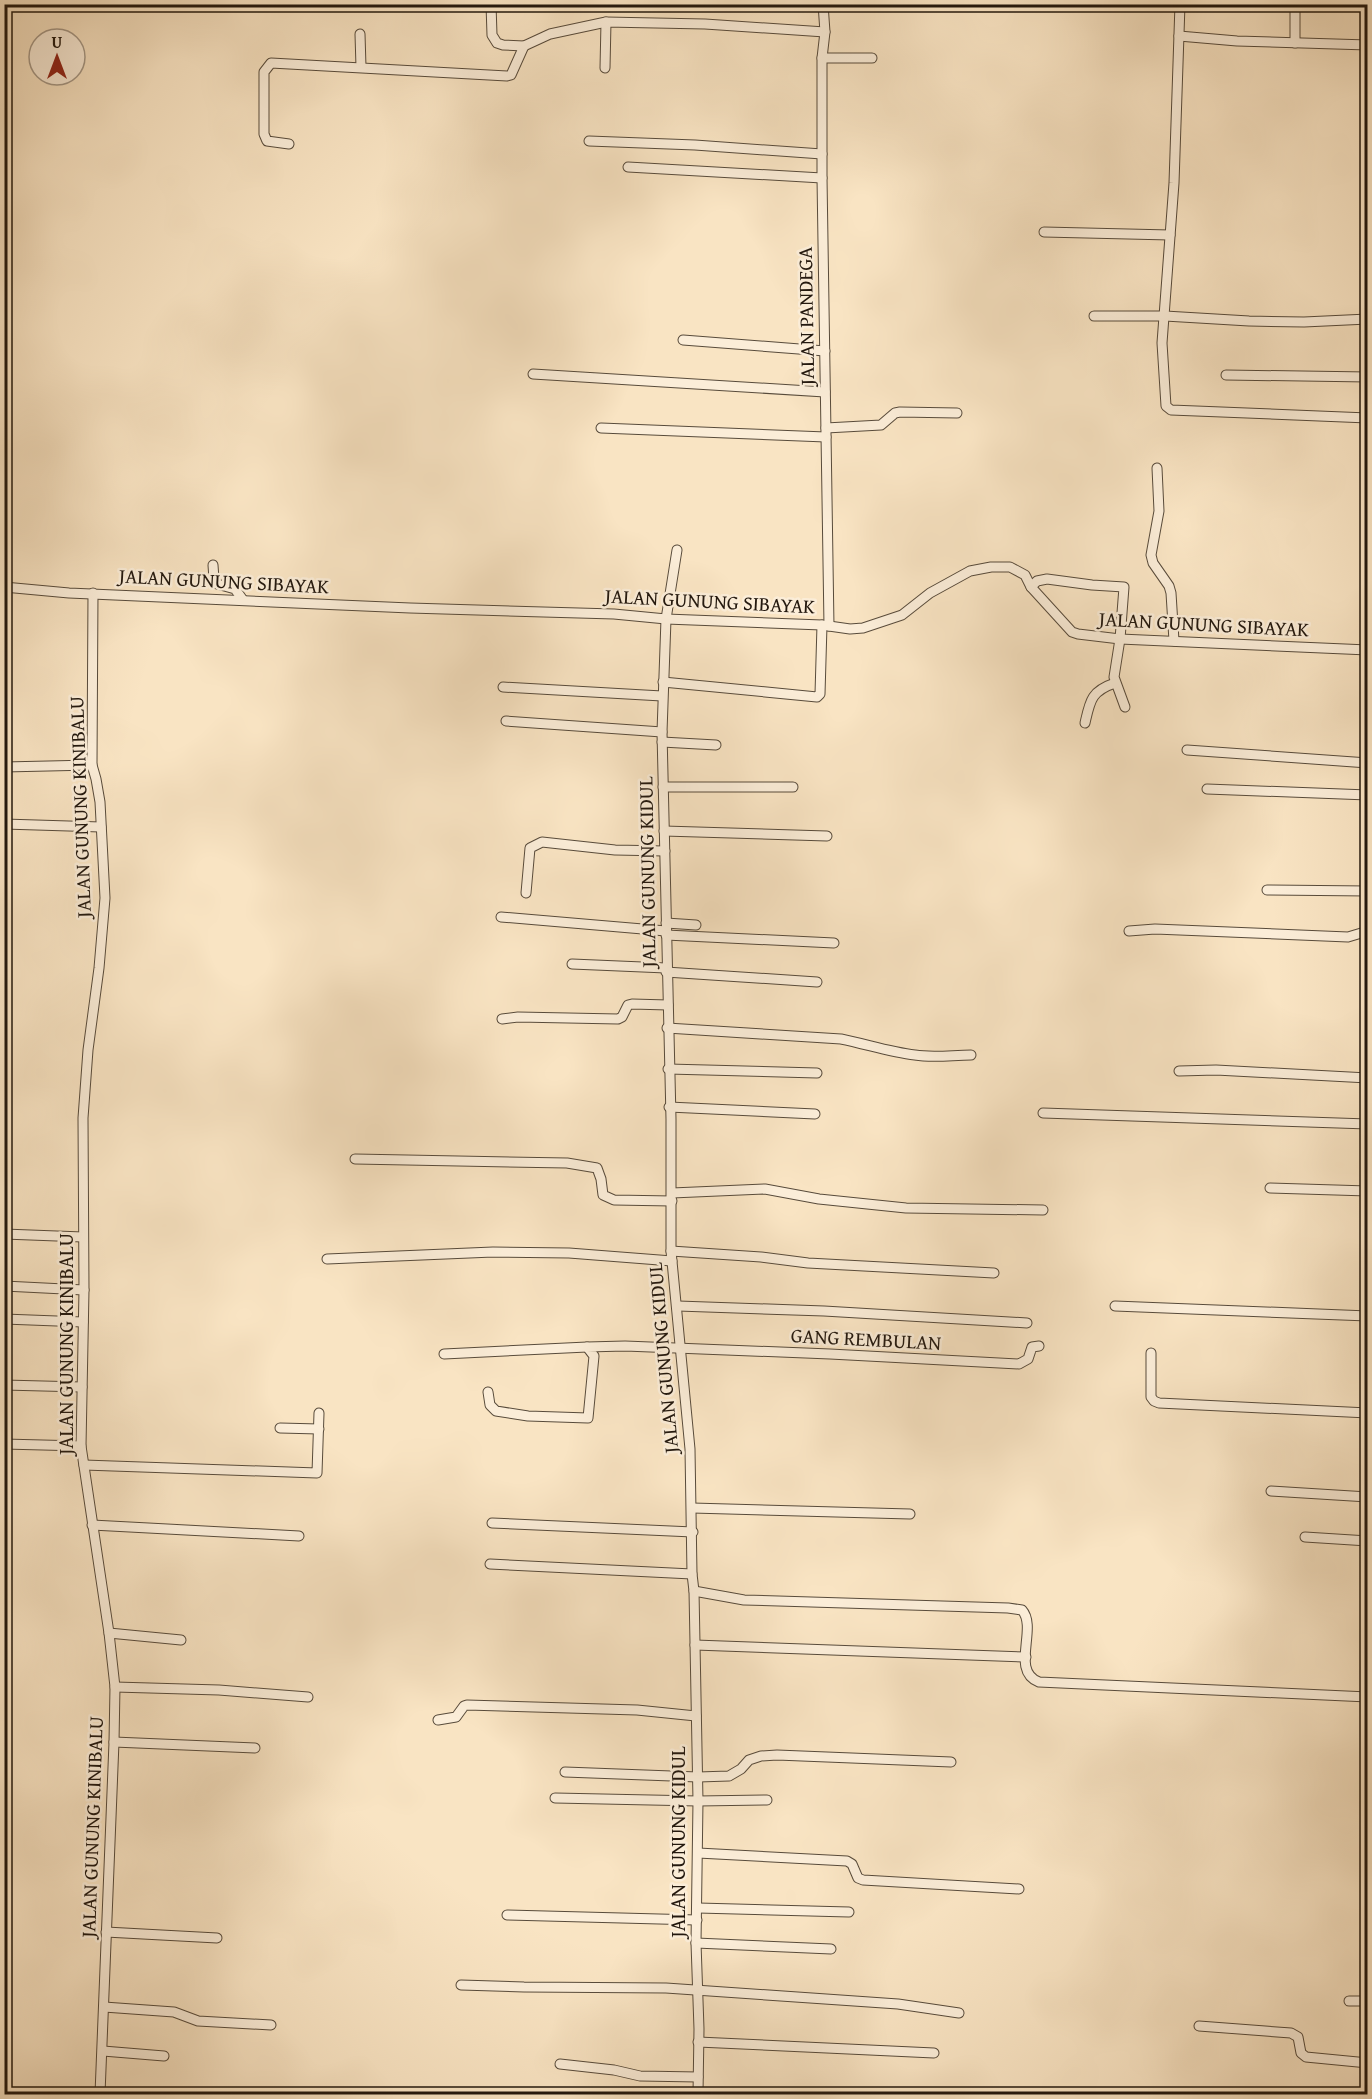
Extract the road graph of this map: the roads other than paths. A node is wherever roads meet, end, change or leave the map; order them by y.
1 (491, 4) edge
2 (823, 4) edge
3 (1180, 4) edge
4 (1295, 4) edge
5 (606, 22) junction
6 (825, 32) junction
7 (360, 34) dead end
8 (1179, 36) junction
9 (1295, 43) junction
10 (1368, 45) edge
11 (524, 46) junction
12 (822, 58) junction
13 (872, 58) dead end
14 (361, 67) junction
15 (605, 68) dead end
16 (589, 141) dead end
17 (289, 144) dead end
18 (822, 154) junction
19 (628, 167) dead end
20 (822, 178) junction
21 (1044, 232) dead end
22 (1170, 235) junction
23 (1094, 316) dead end
24 (1165, 316) junction
25 (1368, 319) edge
26 (683, 340) dead end
27 (825, 351) junction
28 (532, 374) dead end
29 (1226, 375) dead end
30 (1368, 377) edge
31 (825, 392) junction
32 (957, 413) dead end
33 (1368, 418) edge
34 (601, 428) dead end
35 (826, 433) junction
36 (1157, 468) dead end
37 (677, 550) dead end
38 (213, 565) dead end
39 (4, 587) edge
40 (1031, 587) junction
41 (93, 593) junction
42 (243, 600) junction
43 (666, 619) junction
44 (825, 626) junction
45 (1120, 639) junction
46 (1174, 641) junction
47 (1368, 650) edge
48 (663, 682) junction
49 (1115, 683) junction
50 (503, 687) dead end
51 (662, 696) junction
52 (1125, 707) dead end
53 (506, 721) dead end
54 (1085, 723) dead end
55 (662, 737) junction
56 (716, 745) dead end
57 (1187, 750) dead end
58 (1368, 763) edge
59 (92, 765) junction
60 (4, 767) edge
61 (663, 787) junction
62 (793, 787) dead end
63 (1207, 789) dead end
64 (1368, 795) edge
65 (4, 824) edge
66 (101, 827) junction
67 (664, 831) junction
68 (827, 836) dead end
69 (665, 851) junction
70 (1267, 890) dead end
71 (1368, 891) edge
72 (526, 893) dead end
73 (501, 917) dead end
74 (696, 925) dead end
75 (666, 930) junction
76 (1129, 931) dead end
77 (1368, 931) edge
78 (834, 943) dead end
79 (572, 964) dead end
80 (666, 970) junction
81 (817, 982) dead end
82 (668, 1005) junction
83 (502, 1019) dead end
84 (667, 1028) junction
85 (971, 1054) dead end
86 (668, 1069) junction
87 (1179, 1071) dead end
88 (817, 1072) dead end
89 (1368, 1078) edge
90 (669, 1107) junction
91 (1043, 1113) dead end
92 (815, 1114) dead end
93 (1368, 1124) edge
94 (355, 1159) dead end
95 (1270, 1188) dead end
96 (1368, 1191) edge
97 (672, 1197) junction
98 (1043, 1210) dead end
99 (4, 1234) edge
100 (83, 1237) junction
101 (672, 1256) junction
102 (327, 1259) dead end
103 (994, 1273) dead end
104 (4, 1286) edge
105 (84, 1290) junction
106 (678, 1306) junction
107 (1115, 1306) dead end
108 (1368, 1316) edge
109 (4, 1319) edge
110 (83, 1322) junction
111 (1027, 1323) dead end
112 (1039, 1346) dead end
113 (587, 1347) junction
114 (682, 1349) junction
115 (1151, 1353) dead end
116 (444, 1354) dead end
117 (4, 1384) edge
118 (81, 1387) junction
119 (488, 1392) dead end
120 (319, 1413) dead end
121 (1368, 1413) edge
122 (280, 1428) dead end
123 (319, 1429) junction
124 (4, 1444) edge
125 (81, 1446) junction
126 (84, 1465) junction
127 (1271, 1491) dead end
128 (1368, 1497) edge
129 (692, 1508) junction
130 (910, 1514) dead end
131 (492, 1523) dead end
132 (92, 1525) junction
133 (693, 1532) junction
134 (299, 1536) dead end
135 (1305, 1537) dead end
136 (1368, 1541) edge
137 (490, 1564) dead end
138 (692, 1574) junction
139 (694, 1591) junction
140 (109, 1633) junction
141 (181, 1640) dead end
142 (696, 1645) junction
143 (1026, 1657) junction
144 (115, 1687) junction
145 (308, 1697) dead end
146 (1368, 1697) edge
147 (696, 1716) junction
148 (438, 1720) dead end
149 (114, 1742) junction
150 (255, 1748) dead end
151 (951, 1762) dead end
152 (565, 1772) dead end
153 (698, 1777) junction
154 (555, 1798) dead end
155 (767, 1800) dead end
156 (698, 1801) junction
157 (698, 1852) junction
158 (1020, 1889) dead end
159 (698, 1908) junction
160 (849, 1912) dead end
161 (507, 1915) dead end
162 (697, 1920) junction
163 (106, 1932) junction
164 (217, 1938) dead end
165 (696, 1943) junction
166 (831, 1949) dead end
167 (461, 1985) dead end
168 (698, 1990) junction
169 (1349, 2001) dead end
170 (1368, 2001) edge
171 (104, 2007) junction
172 (959, 2013) dead end
173 (272, 2025) dead end
174 (1199, 2026) dead end
175 (698, 2042) junction
176 (103, 2051) junction
177 (934, 2053) dead end
178 (164, 2056) dead end
179 (1368, 2063) edge
180 (560, 2064) dead end
181 (698, 2077) junction
182 (100, 2094) edge
183 (698, 2094) edge

1 - 11 street
2 - 6 street, JALAN PANDEGA
3 - 8 street
4 - 9 street
5 - 6 street
5 - 11 street
5 - 15 street
6 - 12 street, JALAN PANDEGA
7 - 14 street
8 - 9 street
8 - 22 street
9 - 10 street
11 - 14 street
12 - 13 street
12 - 18 street, JALAN PANDEGA
14 - 17 street
16 - 18 street
18 - 20 street, JALAN PANDEGA
19 - 20 street
20 - 27 street, JALAN PANDEGA
21 - 22 street
22 - 24 street
23 - 24 street
24 - 25 street
24 - 33 street
26 - 27 street
27 - 31 street, JALAN PANDEGA
28 - 31 street
29 - 30 street
31 - 35 street, JALAN PANDEGA
32 - 35 street
34 - 35 street
35 - 44 street, JALAN PANDEGA
36 - 46 street
37 - 43 street, JALAN GUNUNG KIDUL
38 - 42 street
39 - 41 street, JALAN GUNUNG SIBAYAK
40 - 44 street, JALAN GUNUNG SIBAYAK
40 - 45 street, JALAN GUNUNG SIBAYAK
40 - 45 street
41 - 42 street, JALAN GUNUNG SIBAYAK
41 - 59 street, JALAN GUNUNG KINIBALU
42 - 43 street, JALAN GUNUNG SIBAYAK
43 - 44 street, JALAN GUNUNG SIBAYAK
43 - 48 street, JALAN GUNUNG KIDUL
44 - 48 street, JALAN PANDEGA
45 - 46 street, JALAN GUNUNG SIBAYAK
45 - 49 street
46 - 47 street, JALAN GUNUNG SIBAYAK
48 - 51 street, JALAN GUNUNG KIDUL
49 - 52 street
49 - 54 street
50 - 51 street
51 - 55 street, JALAN GUNUNG KIDUL
53 - 55 street
55 - 56 street
55 - 61 street, JALAN GUNUNG KIDUL
57 - 58 street
59 - 60 street
59 - 66 street, JALAN GUNUNG KINIBALU
61 - 62 street
61 - 67 street, JALAN GUNUNG KIDUL
63 - 64 street
65 - 66 street
66 - 100 street, JALAN GUNUNG KINIBALU
67 - 68 street
67 - 69 street, JALAN GUNUNG KIDUL
69 - 72 street
69 - 75 street, JALAN GUNUNG KIDUL
70 - 71 street
73 - 75 street
74 - 75 street
75 - 78 street
75 - 80 street, JALAN GUNUNG KIDUL
76 - 77 street
79 - 80 street
80 - 81 street
80 - 82 street, JALAN GUNUNG KIDUL
82 - 83 street
82 - 84 street, JALAN GUNUNG KIDUL
84 - 85 street
84 - 86 street, JALAN GUNUNG KIDUL
86 - 88 street
86 - 90 street, JALAN GUNUNG KIDUL
87 - 89 street
90 - 92 street
90 - 97 street, JALAN GUNUNG KIDUL
91 - 93 street
94 - 97 street
95 - 96 street
97 - 98 street
97 - 101 street, JALAN GUNUNG KIDUL
99 - 100 street
100 - 105 street, JALAN GUNUNG KINIBALU
101 - 102 street
101 - 103 street
101 - 106 street, JALAN GUNUNG KIDUL
104 - 105 street
105 - 110 street, JALAN GUNUNG KINIBALU
106 - 111 street
106 - 114 street, JALAN GUNUNG KIDUL
107 - 108 street
109 - 110 street
110 - 118 street, JALAN GUNUNG KINIBALU
112 - 114 street, GANG REMBULAN
113 - 114 street, GANG REMBULAN
113 - 116 street, GANG REMBULAN
113 - 119 street
114 - 129 street, JALAN GUNUNG KIDUL
115 - 121 street
117 - 118 street
118 - 125 street, JALAN GUNUNG KINIBALU
120 - 123 street
122 - 123 street
123 - 126 street
124 - 125 street
125 - 126 street, JALAN GUNUNG KINIBALU
126 - 132 street, JALAN GUNUNG KINIBALU
127 - 128 street
129 - 130 street
129 - 133 street, JALAN GUNUNG KIDUL
131 - 133 street
132 - 134 street
132 - 140 street, JALAN GUNUNG KINIBALU
133 - 138 street, JALAN GUNUNG KIDUL
135 - 136 street
137 - 138 street
138 - 139 street, JALAN GUNUNG KIDUL
139 - 142 street, JALAN GUNUNG KIDUL
139 - 143 street
140 - 141 street
140 - 144 street, JALAN GUNUNG KINIBALU
142 - 143 street
142 - 147 street, JALAN GUNUNG KIDUL
143 - 146 street
144 - 145 street
144 - 149 street, JALAN GUNUNG KINIBALU
147 - 148 street
147 - 153 street, JALAN GUNUNG KIDUL
149 - 150 street
149 - 163 street, JALAN GUNUNG KINIBALU
151 - 153 street
152 - 153 street
153 - 156 street, JALAN GUNUNG KIDUL
154 - 156 street
155 - 156 street
156 - 157 street, JALAN GUNUNG KIDUL
157 - 158 street
157 - 159 street, JALAN GUNUNG KIDUL
159 - 160 street
159 - 162 street, JALAN GUNUNG KIDUL
161 - 162 street
162 - 165 street, JALAN GUNUNG KIDUL
163 - 164 street
163 - 171 street, JALAN GUNUNG KINIBALU
165 - 166 street
165 - 168 street, JALAN GUNUNG KIDUL
167 - 168 street
168 - 172 street
168 - 175 street, JALAN GUNUNG KIDUL
169 - 170 street
171 - 173 street
171 - 176 street, JALAN GUNUNG KINIBALU
174 - 179 street
175 - 177 street
175 - 181 street, JALAN GUNUNG KIDUL
176 - 178 street
176 - 182 street, JALAN GUNUNG KINIBALU
180 - 181 street
181 - 183 street, JALAN GUNUNG KIDUL

